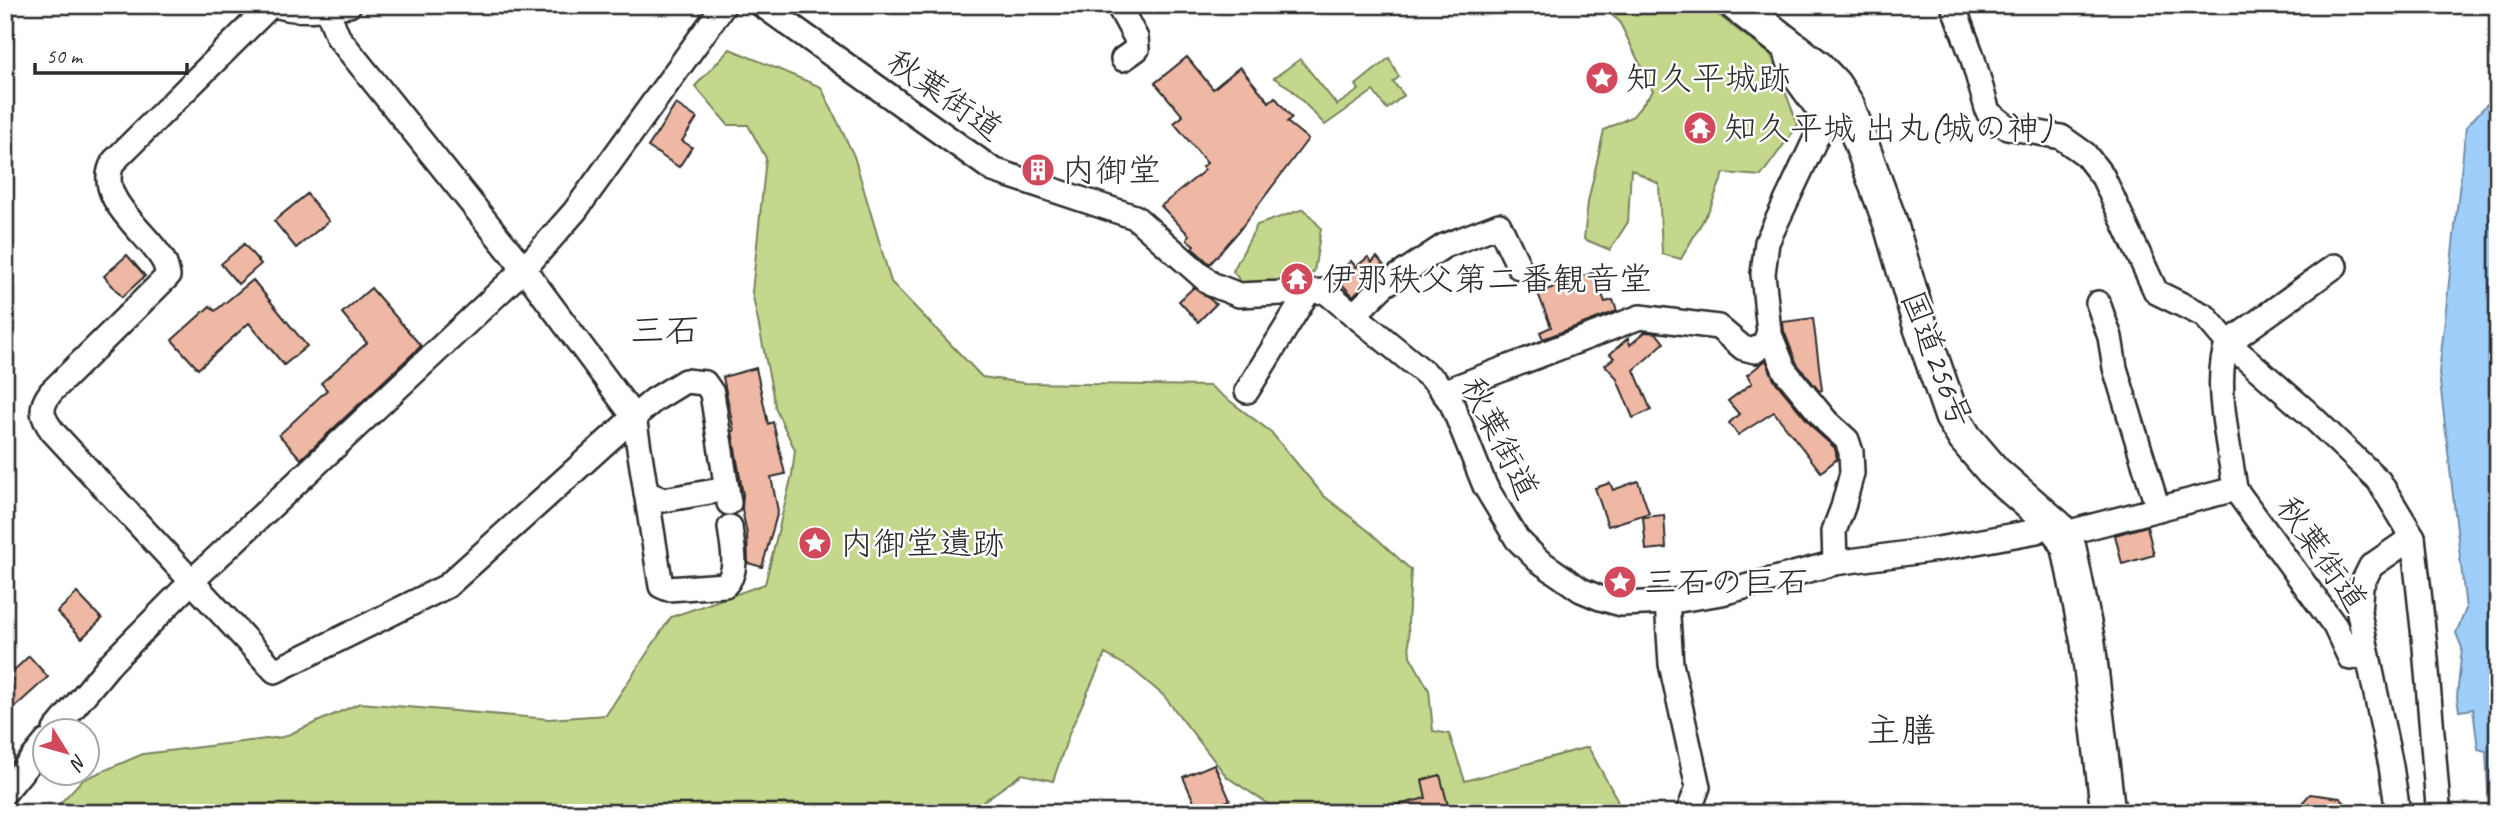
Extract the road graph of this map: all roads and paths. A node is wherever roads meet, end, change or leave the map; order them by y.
1 (273, 5) edge
2 (724, 5) edge
3 (762, 5) edge
4 (1118, 5) edge
5 (1737, 5) edge
6 (1953, 5) edge
7 (336, 6) edge
8 (1782, 39) junction
9 (1123, 59) dead end
10 (2334, 266) dead end
11 (1519, 267) dead end
12 (524, 269) junction
13 (1308, 292) junction
14 (2098, 303) dead end
15 (1354, 315) junction
16 (1769, 332) junction
17 (2228, 343) junction
18 (1247, 391) dead end
19 (1443, 392) junction
20 (634, 417) junction
21 (2235, 489) junction
22 (646, 493) junction
23 (2158, 509) junction
24 (730, 527) dead end
25 (2057, 527) junction
26 (2413, 537) junction
27 (1835, 563) junction
28 (192, 581) junction
29 (1667, 603) junction
30 (2367, 654) junction
31 (67, 716) edge
32 (32, 756) edge
33 (8, 780) edge
34 (2438, 806) dead end
35 (1688, 813) edge
36 (2108, 813) edge
37 (2395, 813) edge

1 - 7 street
1 - 28 street
2 - 12 street
3 - 13 street, 秋葉街道
4 - 9 street
5 - 8 highway, 国道256号
6 - 17 street
7 - 12 street
8 - 16 street
8 - 25 highway, 国道256号
10 - 17 street
11 - 15 street
12 - 20 street
12 - 28 street
13 - 15 street, 秋葉街道
13 - 18 street
14 - 23 street
15 - 19 street, 秋葉街道
16 - 19 street
16 - 27 street
17 - 21 street
17 - 26 street
19 - 29 street, 秋葉街道
20 - 22 street
20 - 22 street
20 - 28 street
21 - 23 street, 秋葉街道
21 - 30 street, 秋葉街道
22 - 24 street
23 - 25 street, 秋葉街道
25 - 27 street, 秋葉街道
25 - 36 highway, 国道256号
26 - 30 street
26 - 34 street
27 - 29 street, 秋葉街道
28 - 31 street
29 - 35 street
30 - 37 street, 秋葉街道
32 - 33 street

